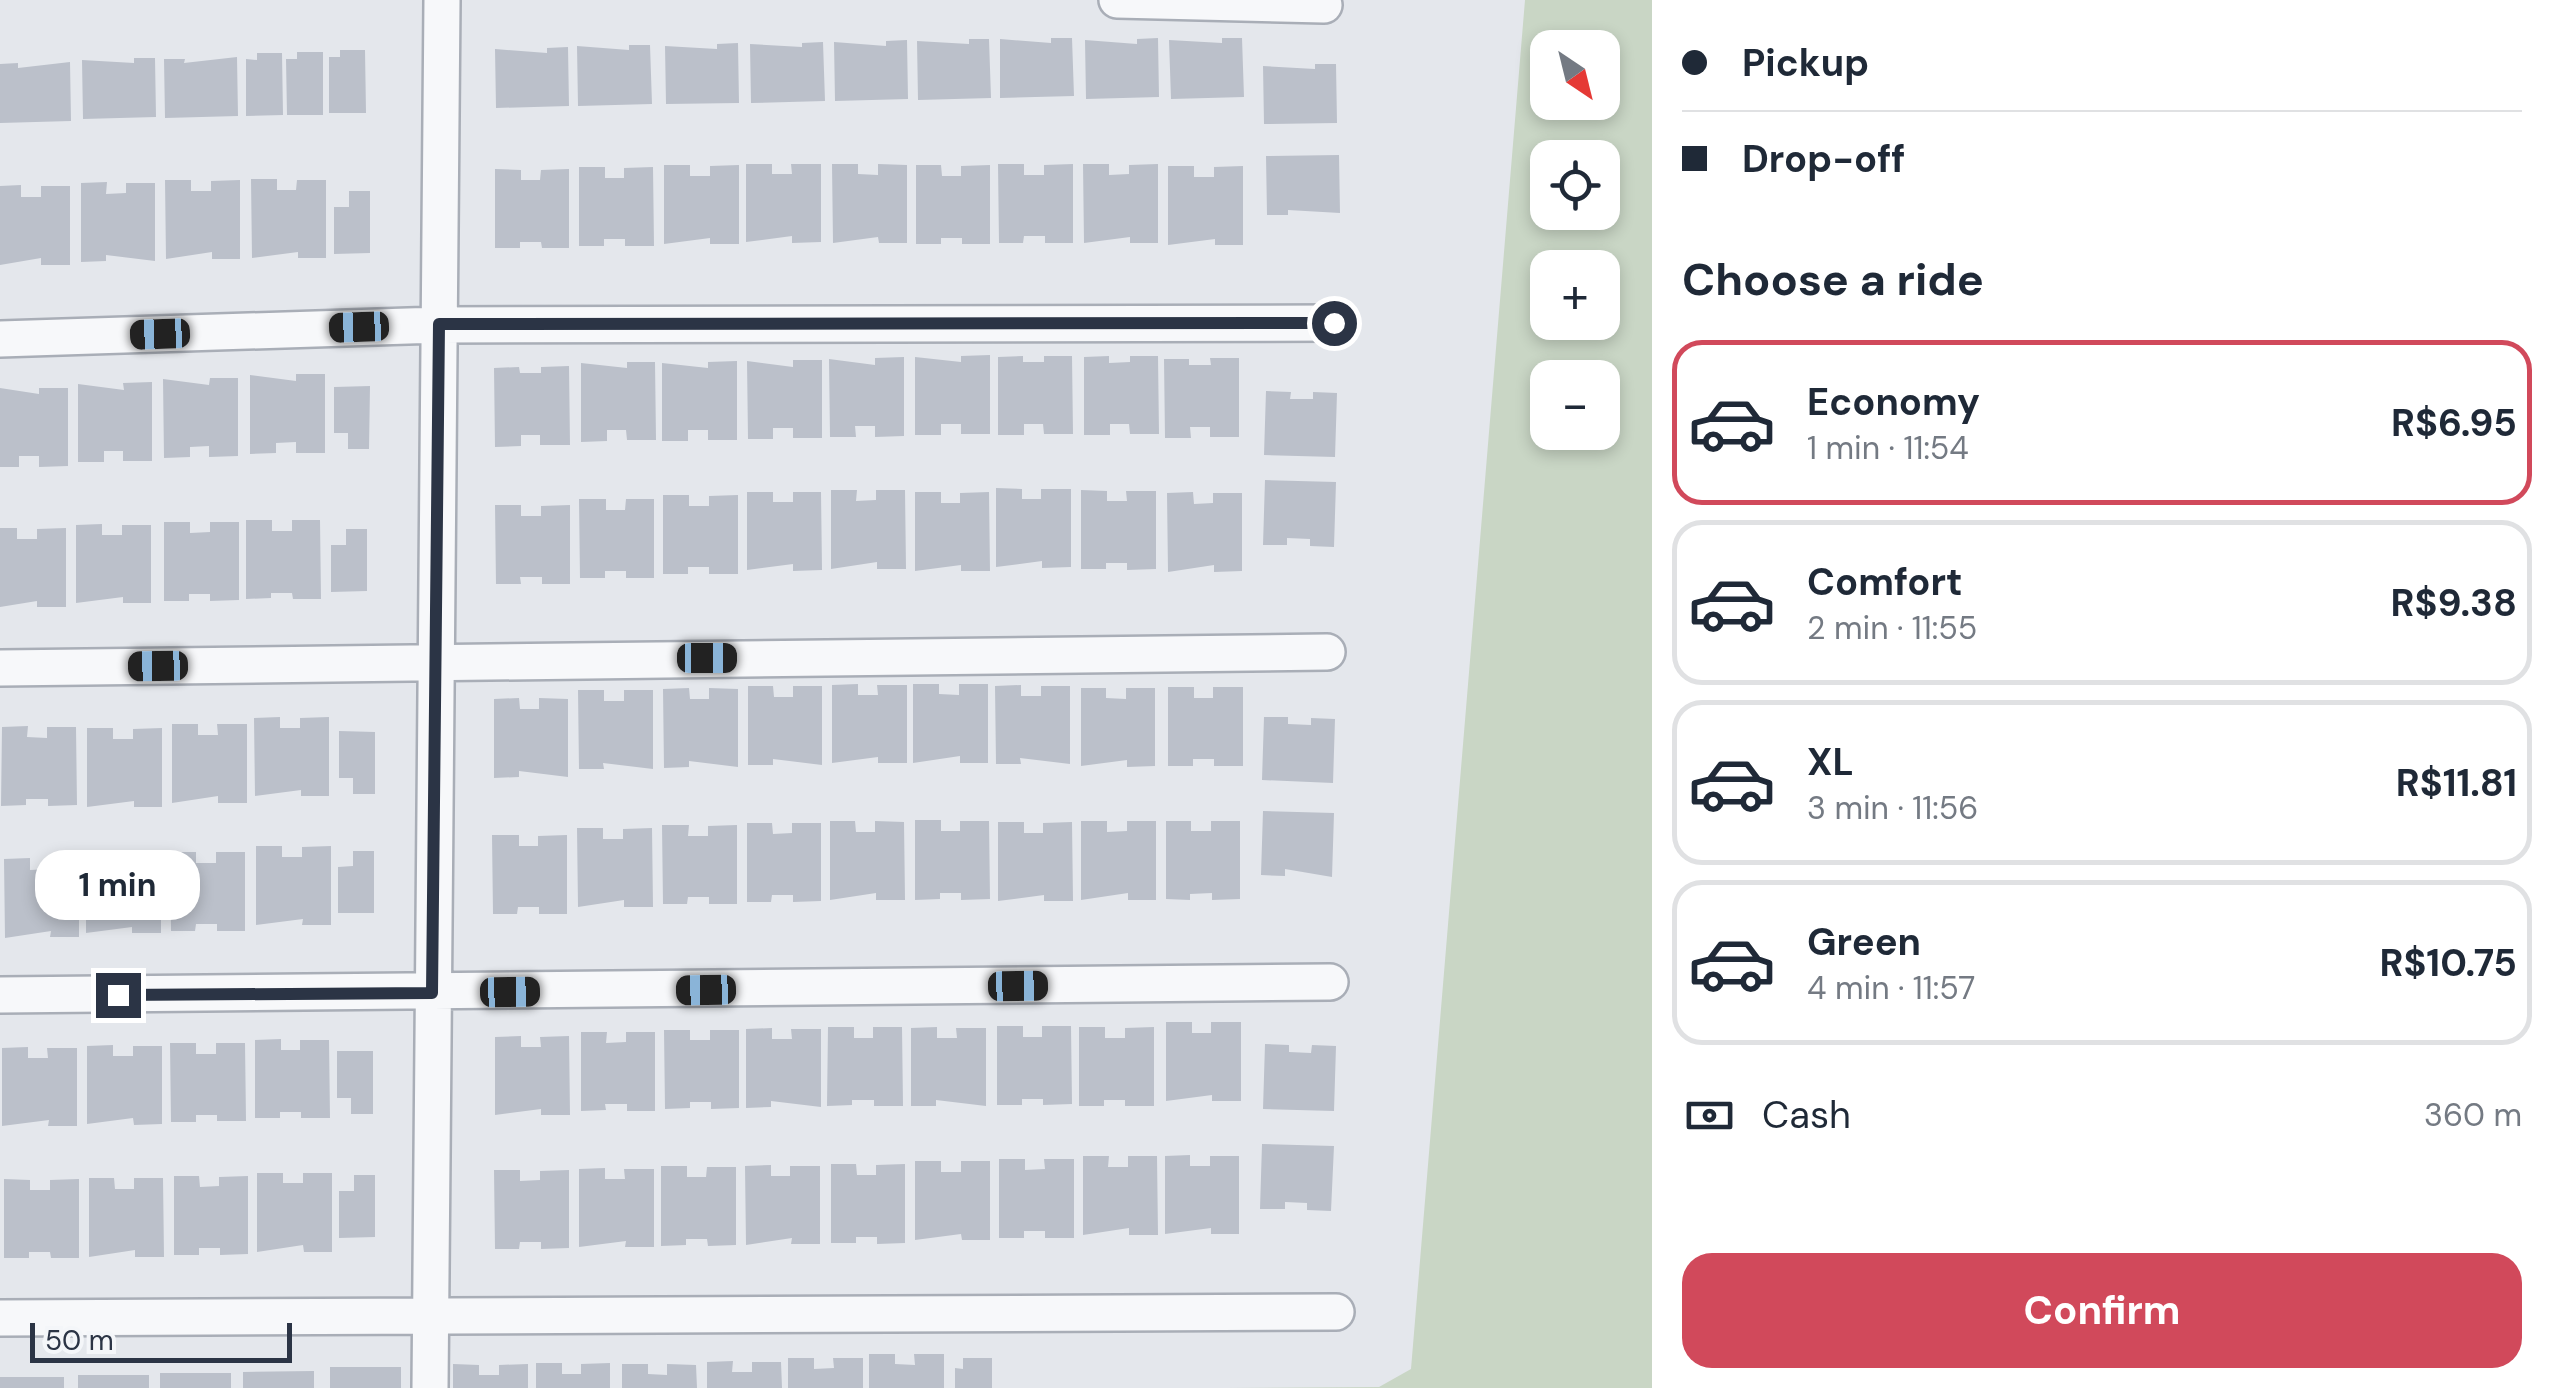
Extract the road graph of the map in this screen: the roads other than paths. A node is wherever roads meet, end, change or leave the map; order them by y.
1 (442, 0) edge
2 (1118, 0) edge
3 (1324, 5) dead end
4 (1334, 323) dead end
5 (439, 324) junction
6 (0, 338) edge
7 (1326, 652) dead end
8 (436, 661) junction
9 (0, 668) edge
10 (1330, 982) dead end
11 (432, 993) junction
12 (0, 996) edge
13 (1336, 1312) dead end
14 (430, 1317) junction
15 (0, 1318) edge
16 (430, 1388) edge

1 - 5 street
2 - 3 street
4 - 5 street
5 - 6 street
5 - 8 street
7 - 8 street
8 - 9 street
8 - 11 street
10 - 11 street
11 - 12 street
11 - 14 street
13 - 14 street
14 - 15 street
14 - 16 street

